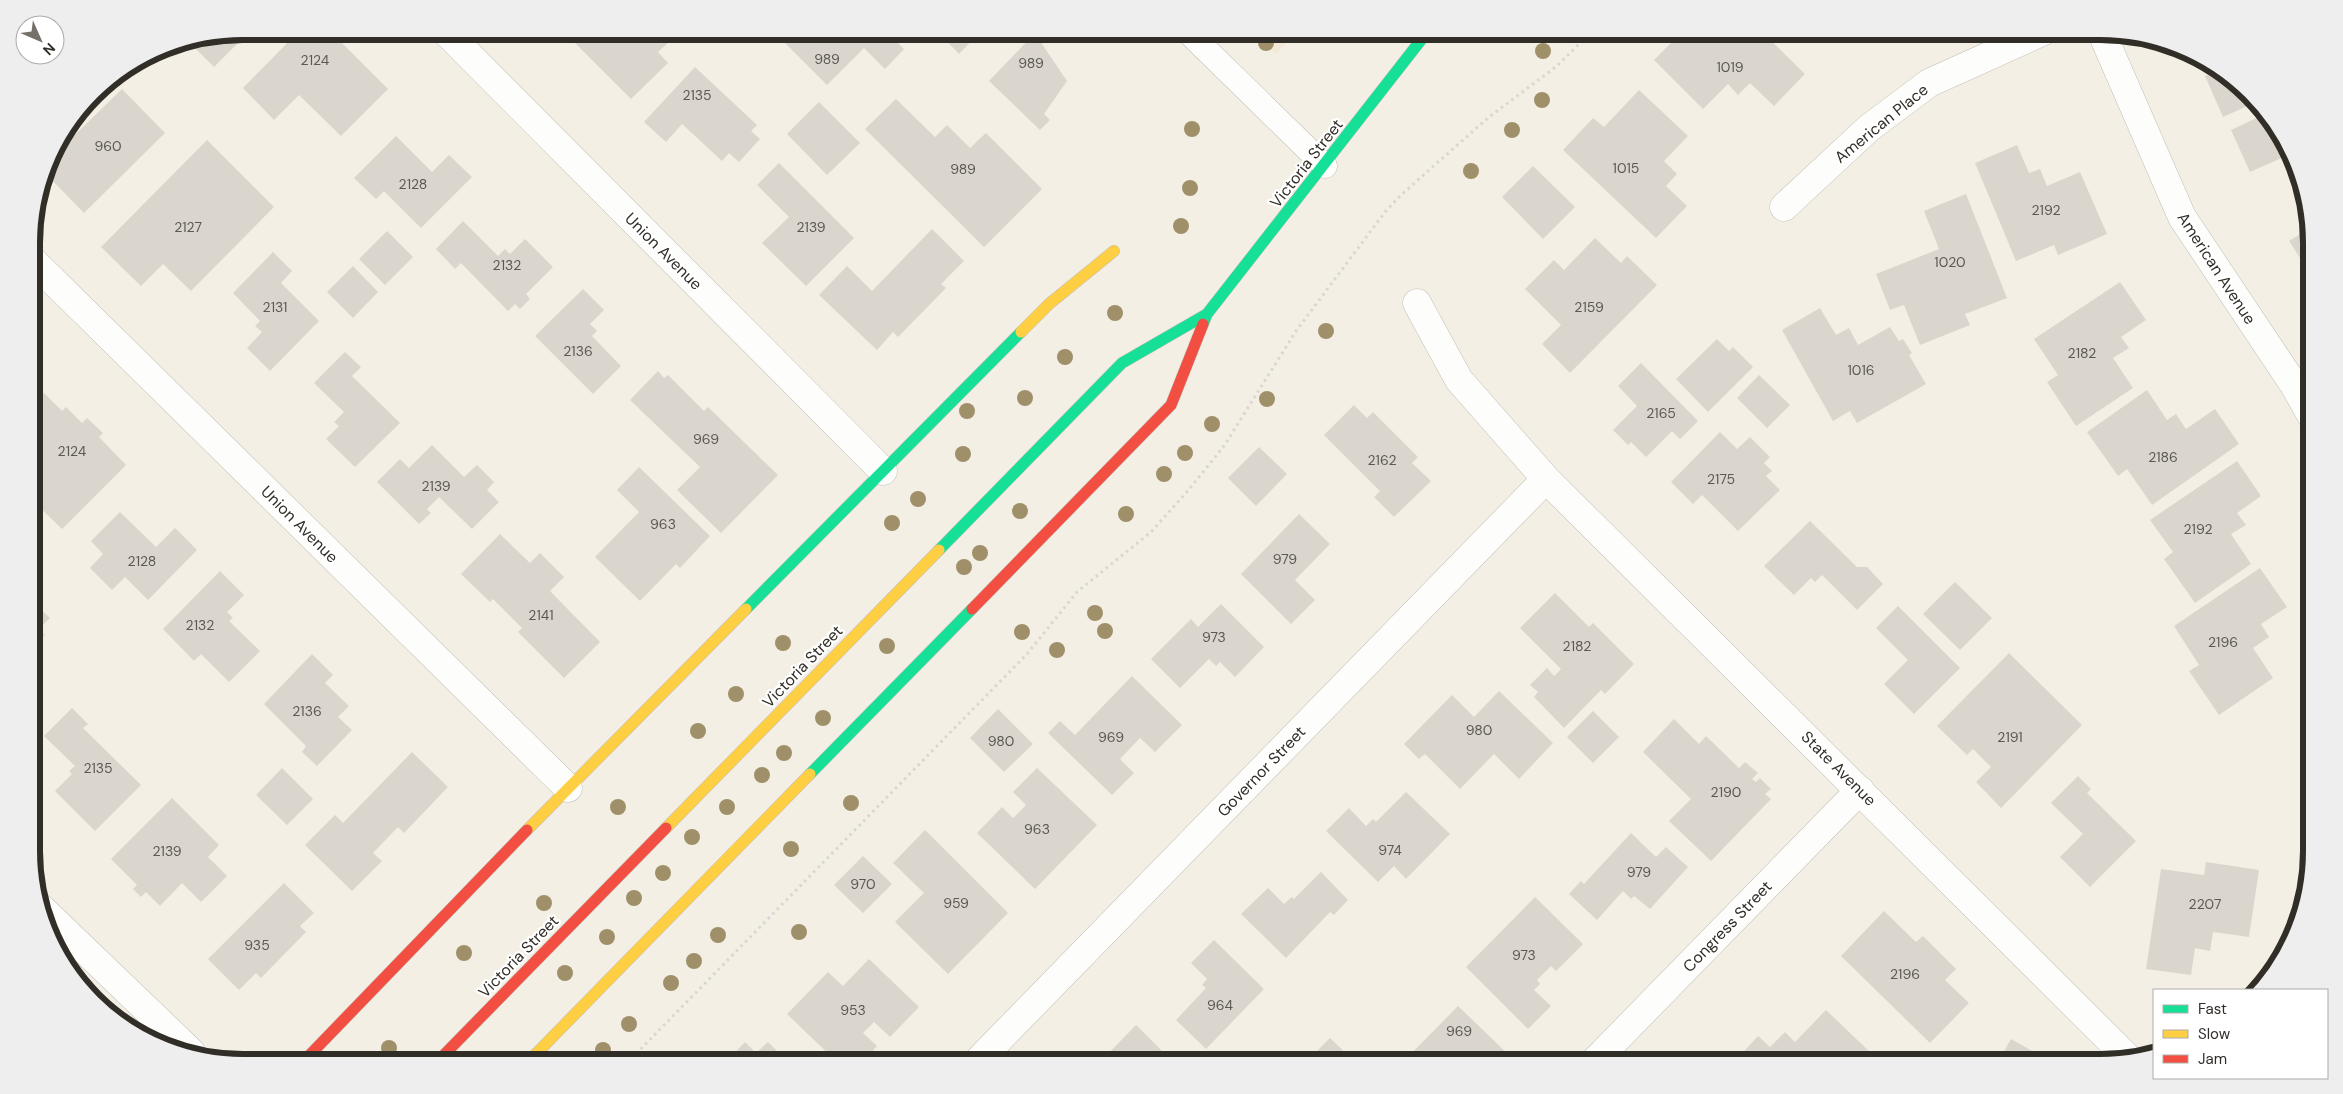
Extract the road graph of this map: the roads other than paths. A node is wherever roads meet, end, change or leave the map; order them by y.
1 (454, 40) edge
2 (1196, 40) edge
3 (1421, 40) edge
4 (2024, 40) edge
5 (2105, 40) edge
6 (1325, 166) junction
7 (1784, 207) dead end
8 (1114, 251) dead end
9 (40, 268) edge
10 (1417, 303) dead end
11 (1207, 314) junction
12 (2303, 402) edge
13 (883, 471) junction
14 (1546, 479) junction
15 (568, 788) junction
16 (1860, 790) junction
17 (52, 918) edge
18 (184, 1045) edge
19 (2123, 1053) edge
20 (311, 1054) edge
21 (445, 1054) edge
22 (536, 1054) edge
23 (985, 1054) edge
24 (1602, 1054) edge

1 - 13 street, Union Avenue
2 - 6 lane
3 - 6 main road, Victoria Street
4 - 7 street, American Place
5 - 12 street, American Avenue
6 - 11 main road, Victoria Street
8 - 13 main road
9 - 15 street, Union Avenue
10 - 14 street, State Avenue
11 - 21 main road, Victoria Street
11 - 22 main road, Victoria Street
13 - 15 main road
14 - 16 street, State Avenue
14 - 23 street, Governor Street
15 - 20 main road
16 - 19 street, State Avenue
16 - 24 street, Congress Street
17 - 18 street

